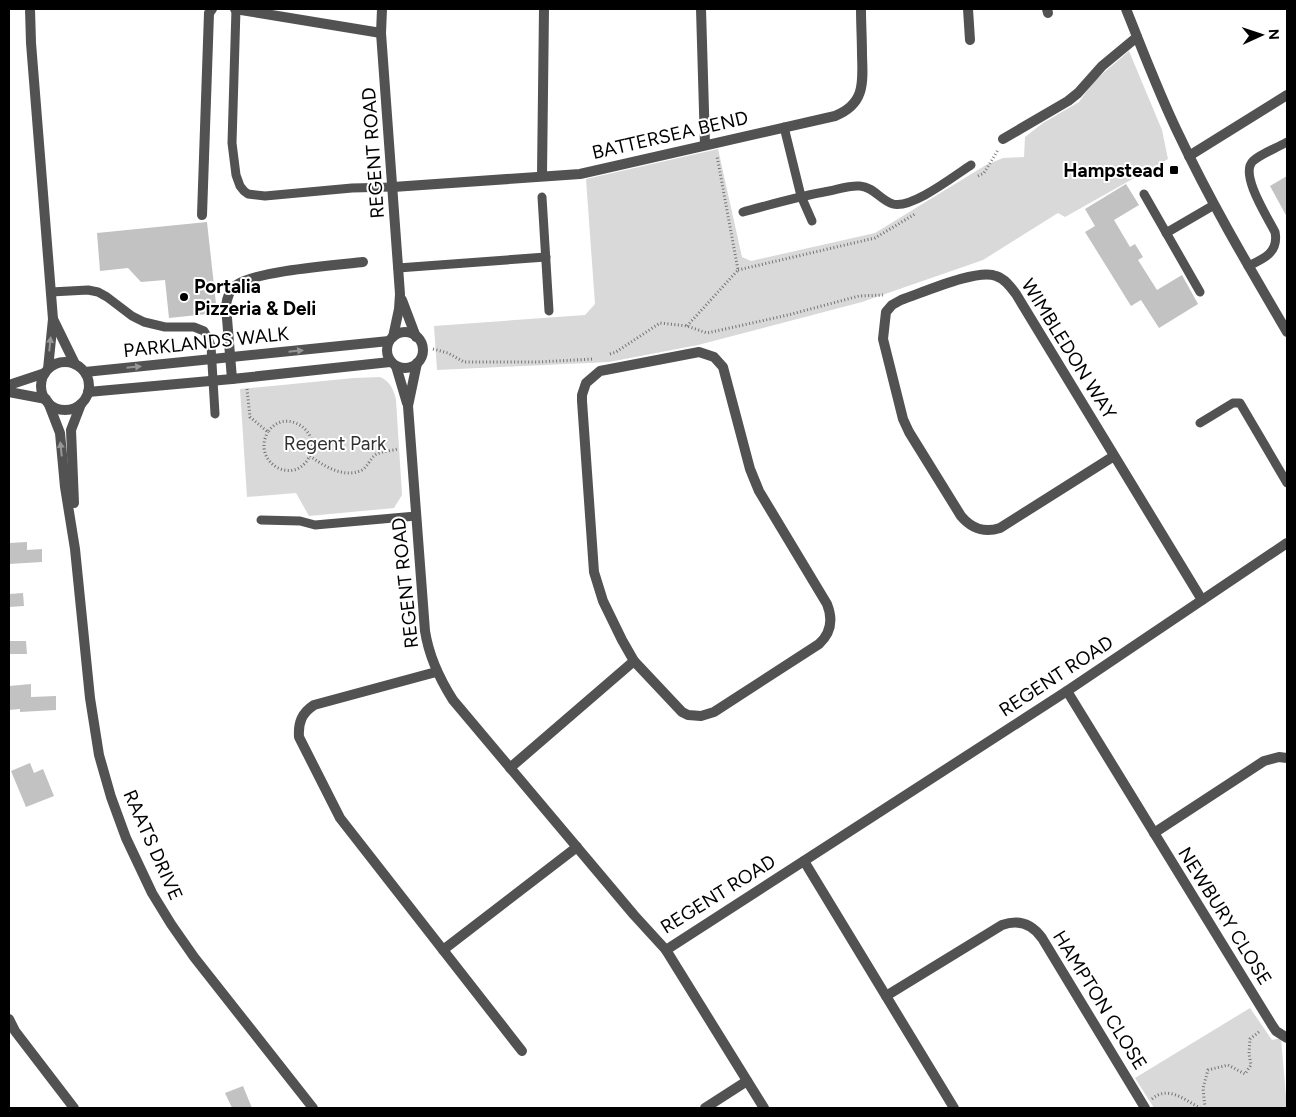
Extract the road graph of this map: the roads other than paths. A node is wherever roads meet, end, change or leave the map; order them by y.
1 (30, 9) edge
2 (212, 9) edge
3 (235, 9) edge
4 (382, 9) edge
5 (544, 9) edge
6 (700, 9) edge
7 (860, 9) edge
8 (968, 9) edge
9 (1126, 9) edge
10 (382, 33) junction
11 (1137, 37) junction
12 (970, 40) dead end
13 (1287, 95) edge
14 (784, 128) junction
15 (1004, 139) road end
16 (1287, 142) edge
17 (710, 144) junction
18 (1189, 156) junction
19 (971, 165) dead end
20 (542, 175) junction
21 (393, 187) junction
22 (1144, 194) dead end
23 (802, 196) junction
24 (542, 197) dead end
25 (1214, 205) junction
26 (743, 212) dead end
27 (202, 215) dead end
28 (812, 221) dead end
29 (1166, 233) junction
30 (546, 257) junction
31 (363, 262) dead end
32 (1248, 266) junction
33 (398, 268) junction
34 (50, 292) junction
35 (1200, 292) dead end
36 (400, 294) junction
37 (549, 311) dead end
38 (53, 319) junction
39 (1287, 332) edge
40 (416, 337) junction
41 (391, 339) junction
42 (230, 357) junction
43 (212, 359) junction
44 (417, 363) junction
45 (75, 364) junction
46 (393, 364) junction
47 (46, 371) junction
48 (86, 372) junction
49 (232, 378) junction
50 (212, 380) junction
51 (9, 385) edge
52 (9, 392) edge
53 (88, 392) junction
54 (47, 401) junction
55 (81, 404) junction
56 (408, 406) junction
57 (215, 414) dead end
58 (1200, 422) dead end
59 (1114, 456) junction
60 (1287, 483) edge
61 (416, 516) junction
62 (261, 520) dead end
63 (1287, 543) edge
64 (75, 549) junction
65 (1202, 600) junction
66 (634, 661) junction
67 (436, 672) junction
68 (1067, 691) junction
69 (1287, 758) edge
70 (510, 768) junction
71 (1154, 833) junction
72 (577, 847) junction
73 (804, 861) junction
74 (443, 950) junction
75 (666, 950) junction
76 (886, 996) junction
77 (9, 1018) edge
78 (1287, 1038) edge
79 (522, 1052) dead end
80 (747, 1081) junction
81 (1145, 1107) edge
82 (74, 1108) edge
83 (313, 1108) edge
84 (705, 1108) edge
85 (764, 1108) edge
86 (954, 1108) edge

1 - 34 street
2 - 27 street
3 - 10 street
3 - 21 lane
4 - 10 street, REGENT ROAD
5 - 20 street
6 - 17 street
7 - 14 street, BATTERSEA BEND
8 - 12 street
9 - 11 street
10 - 21 street, REGENT ROAD
11 - 15 street
11 - 18 street
13 - 18 street
14 - 17 street, BATTERSEA BEND
14 - 23 lane
16 - 32 lane
17 - 20 street, BATTERSEA BEND
18 - 25 street
19 - 23 lane
20 - 21 street, BATTERSEA BEND
21 - 33 street, REGENT ROAD
22 - 29 lane
23 - 26 lane
23 - 28 lane
24 - 30 lane
25 - 29 lane
25 - 32 street
29 - 35 lane
30 - 33 lane
30 - 37 lane
31 - 42 street
32 - 39 street
33 - 36 street, REGENT ROAD
34 - 38 street
34 - 43 lane
36 - 40 street, REGENT ROAD
36 - 41 street, REGENT ROAD
38 - 45 street
47 -> 38 street
40 - 41 street
40 - 44 street
42 -> 41 street, PARKLANDS WALK
41 - 46 street
42 - 43 street, PARKLANDS WALK
42 - 49 street
48 -> 43 street, PARKLANDS WALK
43 - 50 lane
44 - 46 street
44 - 56 street, REGENT ROAD
45 - 47 street
45 - 48 street
46 - 49 street, PARKLANDS WALK
46 - 56 street, REGENT ROAD
47 - 51 street
47 - 54 street
48 - 53 street
49 - 50 street, PARKLANDS WALK
50 - 53 street, PARKLANDS WALK
50 - 57 lane
52 - 54 street
53 - 55 street
54 - 55 street
64 -> 54 street, RAATS DRIVE
55 - 64 street, RAATS DRIVE
56 - 61 street, REGENT ROAD
58 - 60 lane
59 - 59 street, WIMBLEDON WAY
59 - 65 street, WIMBLEDON WAY
61 - 62 lane
61 - 67 street, REGENT ROAD
63 - 65 street, REGENT ROAD
64 - 83 street, RAATS DRIVE
65 - 68 street, REGENT ROAD
66 - 66 street
66 - 70 street
67 - 70 street, REGENT ROAD
67 - 74 street
68 - 71 street, NEWBURY CLOSE
68 - 73 street, REGENT ROAD
69 - 71 street
70 - 72 street, REGENT ROAD
71 - 78 street, NEWBURY CLOSE
72 - 74 street
72 - 75 street, REGENT ROAD
73 - 75 street, REGENT ROAD
73 - 76 street
74 - 79 street
75 - 80 street
76 - 81 street, HAMPTON CLOSE
76 - 86 street
77 - 82 street
80 - 84 street
80 - 85 street

